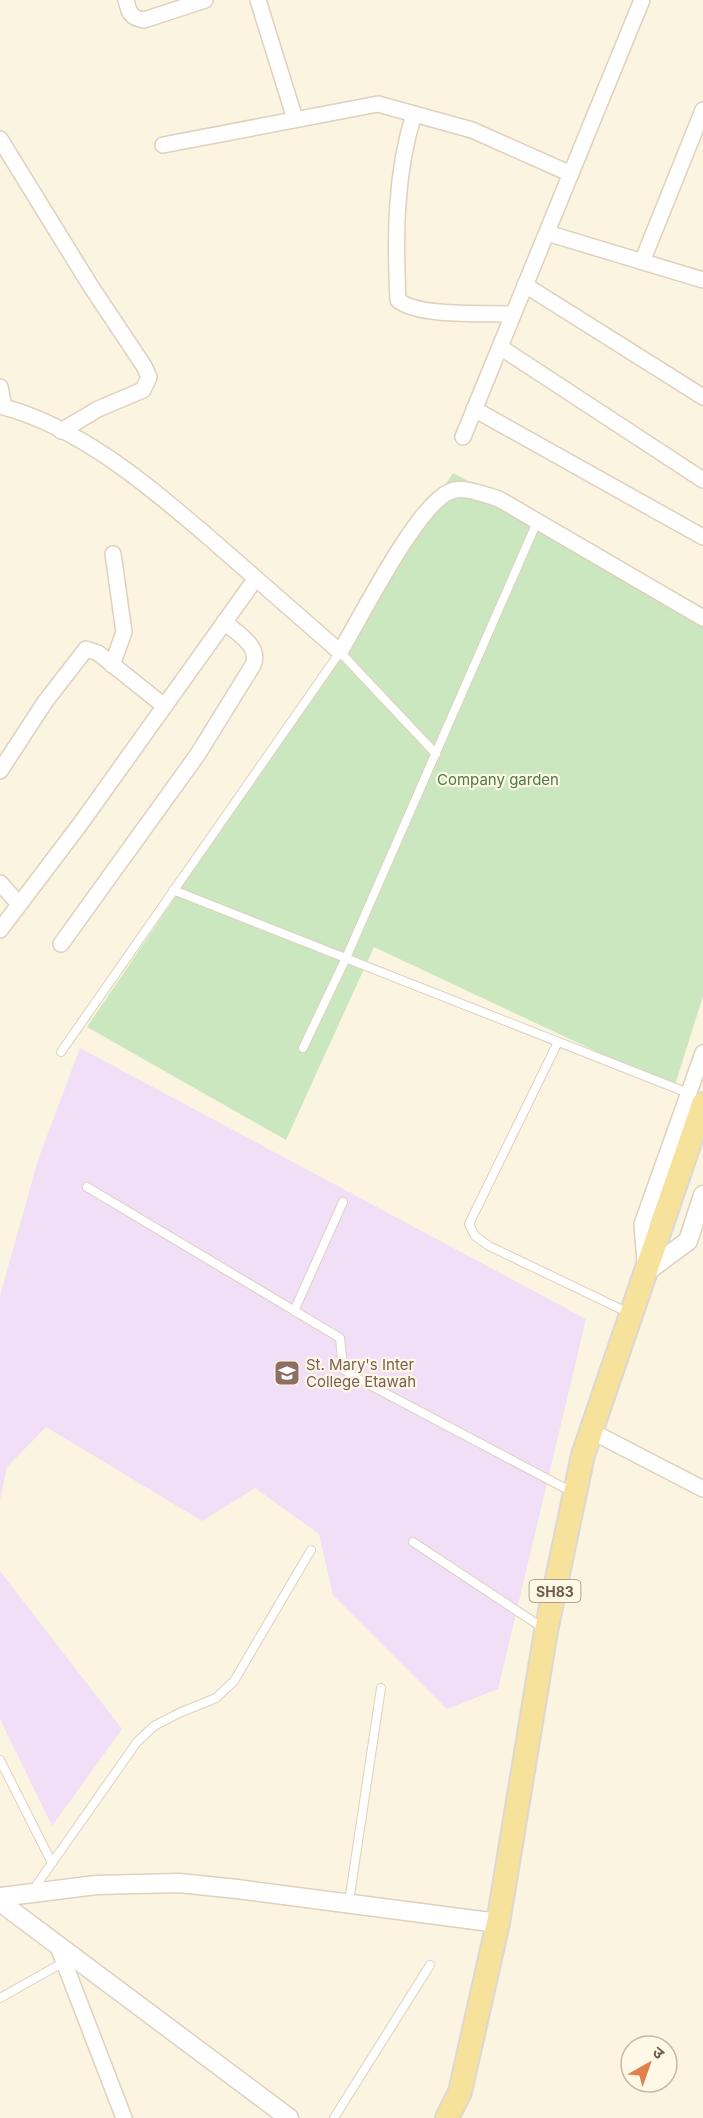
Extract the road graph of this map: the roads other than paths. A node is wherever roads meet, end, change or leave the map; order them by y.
1 (126, 0) edge
2 (205, 0) edge
3 (258, 0) edge
4 (642, 0) edge
5 (703, 110) edge
6 (414, 114) junction
7 (295, 119) junction
8 (0, 139) edge
9 (163, 145) dead end
10 (571, 174) junction
11 (546, 233) junction
12 (642, 262) junction
13 (703, 280) edge
14 (525, 285) junction
15 (513, 314) junction
16 (500, 347) junction
17 (0, 387) edge
18 (703, 397) edge
19 (2, 406) edge
20 (474, 409) junction
21 (61, 431) junction
22 (463, 436) dead end
23 (703, 480) edge
24 (537, 522) junction
25 (703, 537) edge
26 (113, 554) dead end
27 (256, 578) junction
28 (703, 618) edge
29 (224, 622) junction
30 (340, 652) junction
31 (112, 665) junction
32 (163, 705) junction
33 (436, 754) junction
34 (0, 771) edge
35 (0, 883) edge
36 (173, 890) junction
37 (19, 904) junction
38 (0, 930) edge
39 (61, 944) dead end
40 (346, 958) junction
41 (558, 1042) junction
42 (303, 1048) dead end
43 (61, 1052) dead end
44 (703, 1053) edge
45 (696, 1099) edge
46 (87, 1187) dead end
47 (703, 1195) edge
48 (343, 1202) dead end
49 (646, 1272) junction
50 (294, 1311) junction
51 (631, 1314) junction
52 (591, 1431) junction
53 (703, 1489) edge
54 (575, 1494) junction
55 (413, 1542) dead end
56 (311, 1550) dead end
57 (546, 1630) junction
58 (381, 1688) dead end
59 (0, 1760) edge
60 (52, 1863) junction
61 (31, 1893) junction
62 (2, 1904) edge
63 (349, 1904) junction
64 (498, 1923) junction
65 (57, 1944) junction
66 (64, 1962) junction
67 (430, 1965) dead end
68 (0, 1998) edge
69 (460, 2092) junction
70 (124, 2118) edge
71 (289, 2118) edge
72 (334, 2118) edge
73 (447, 2118) edge
74 (463, 2118) edge

1 - 2 street
3 - 7 street
4 - 10 street
5 - 12 street
6 - 7 street
6 - 10 street
6 - 15 street
7 - 9 street
8 - 21 street
10 - 11 street
11 - 12 street
11 - 14 street
12 - 13 street
14 - 15 street
14 - 18 street
15 - 16 street
16 - 20 street
16 - 23 street
17 - 19 street
19 - 21 street
20 - 22 street
20 - 25 street
21 - 27 street
24 - 28 street
24 - 30 street
24 - 33 lane
26 - 31 street
27 - 29 street
27 - 30 street
29 - 32 street
29 - 39 street
30 - 33 lane
30 - 36 lane
31 - 32 street
31 - 34 street
32 - 37 street
33 - 40 lane
35 - 37 street
36 - 40 lane
36 - 43 lane
37 - 38 street
40 - 41 lane
40 - 42 lane
41 - 45 lane
41 - 51 lane
44 - 45 street
45 - 49 main road, SH83
46 - 50 lane
47 - 49 street
48 - 50 lane
49 - 51 main road, SH83
50 - 54 lane
51 - 52 main road, SH83
52 - 53 street
52 - 54 main road, SH83
54 - 57 main road, SH83
55 - 57 lane
56 - 60 lane
57 - 64 main road, SH83
58 - 63 lane
59 - 60 lane
60 - 61 lane
61 - 62 street
61 - 63 street
62 - 65 street
63 - 64 street
64 - 69 main road, SH83
65 - 66 street
65 - 71 street
66 - 68 lane
66 - 70 street
67 - 72 lane
69 - 73 main road, SH83
69 - 74 main road, SH83

